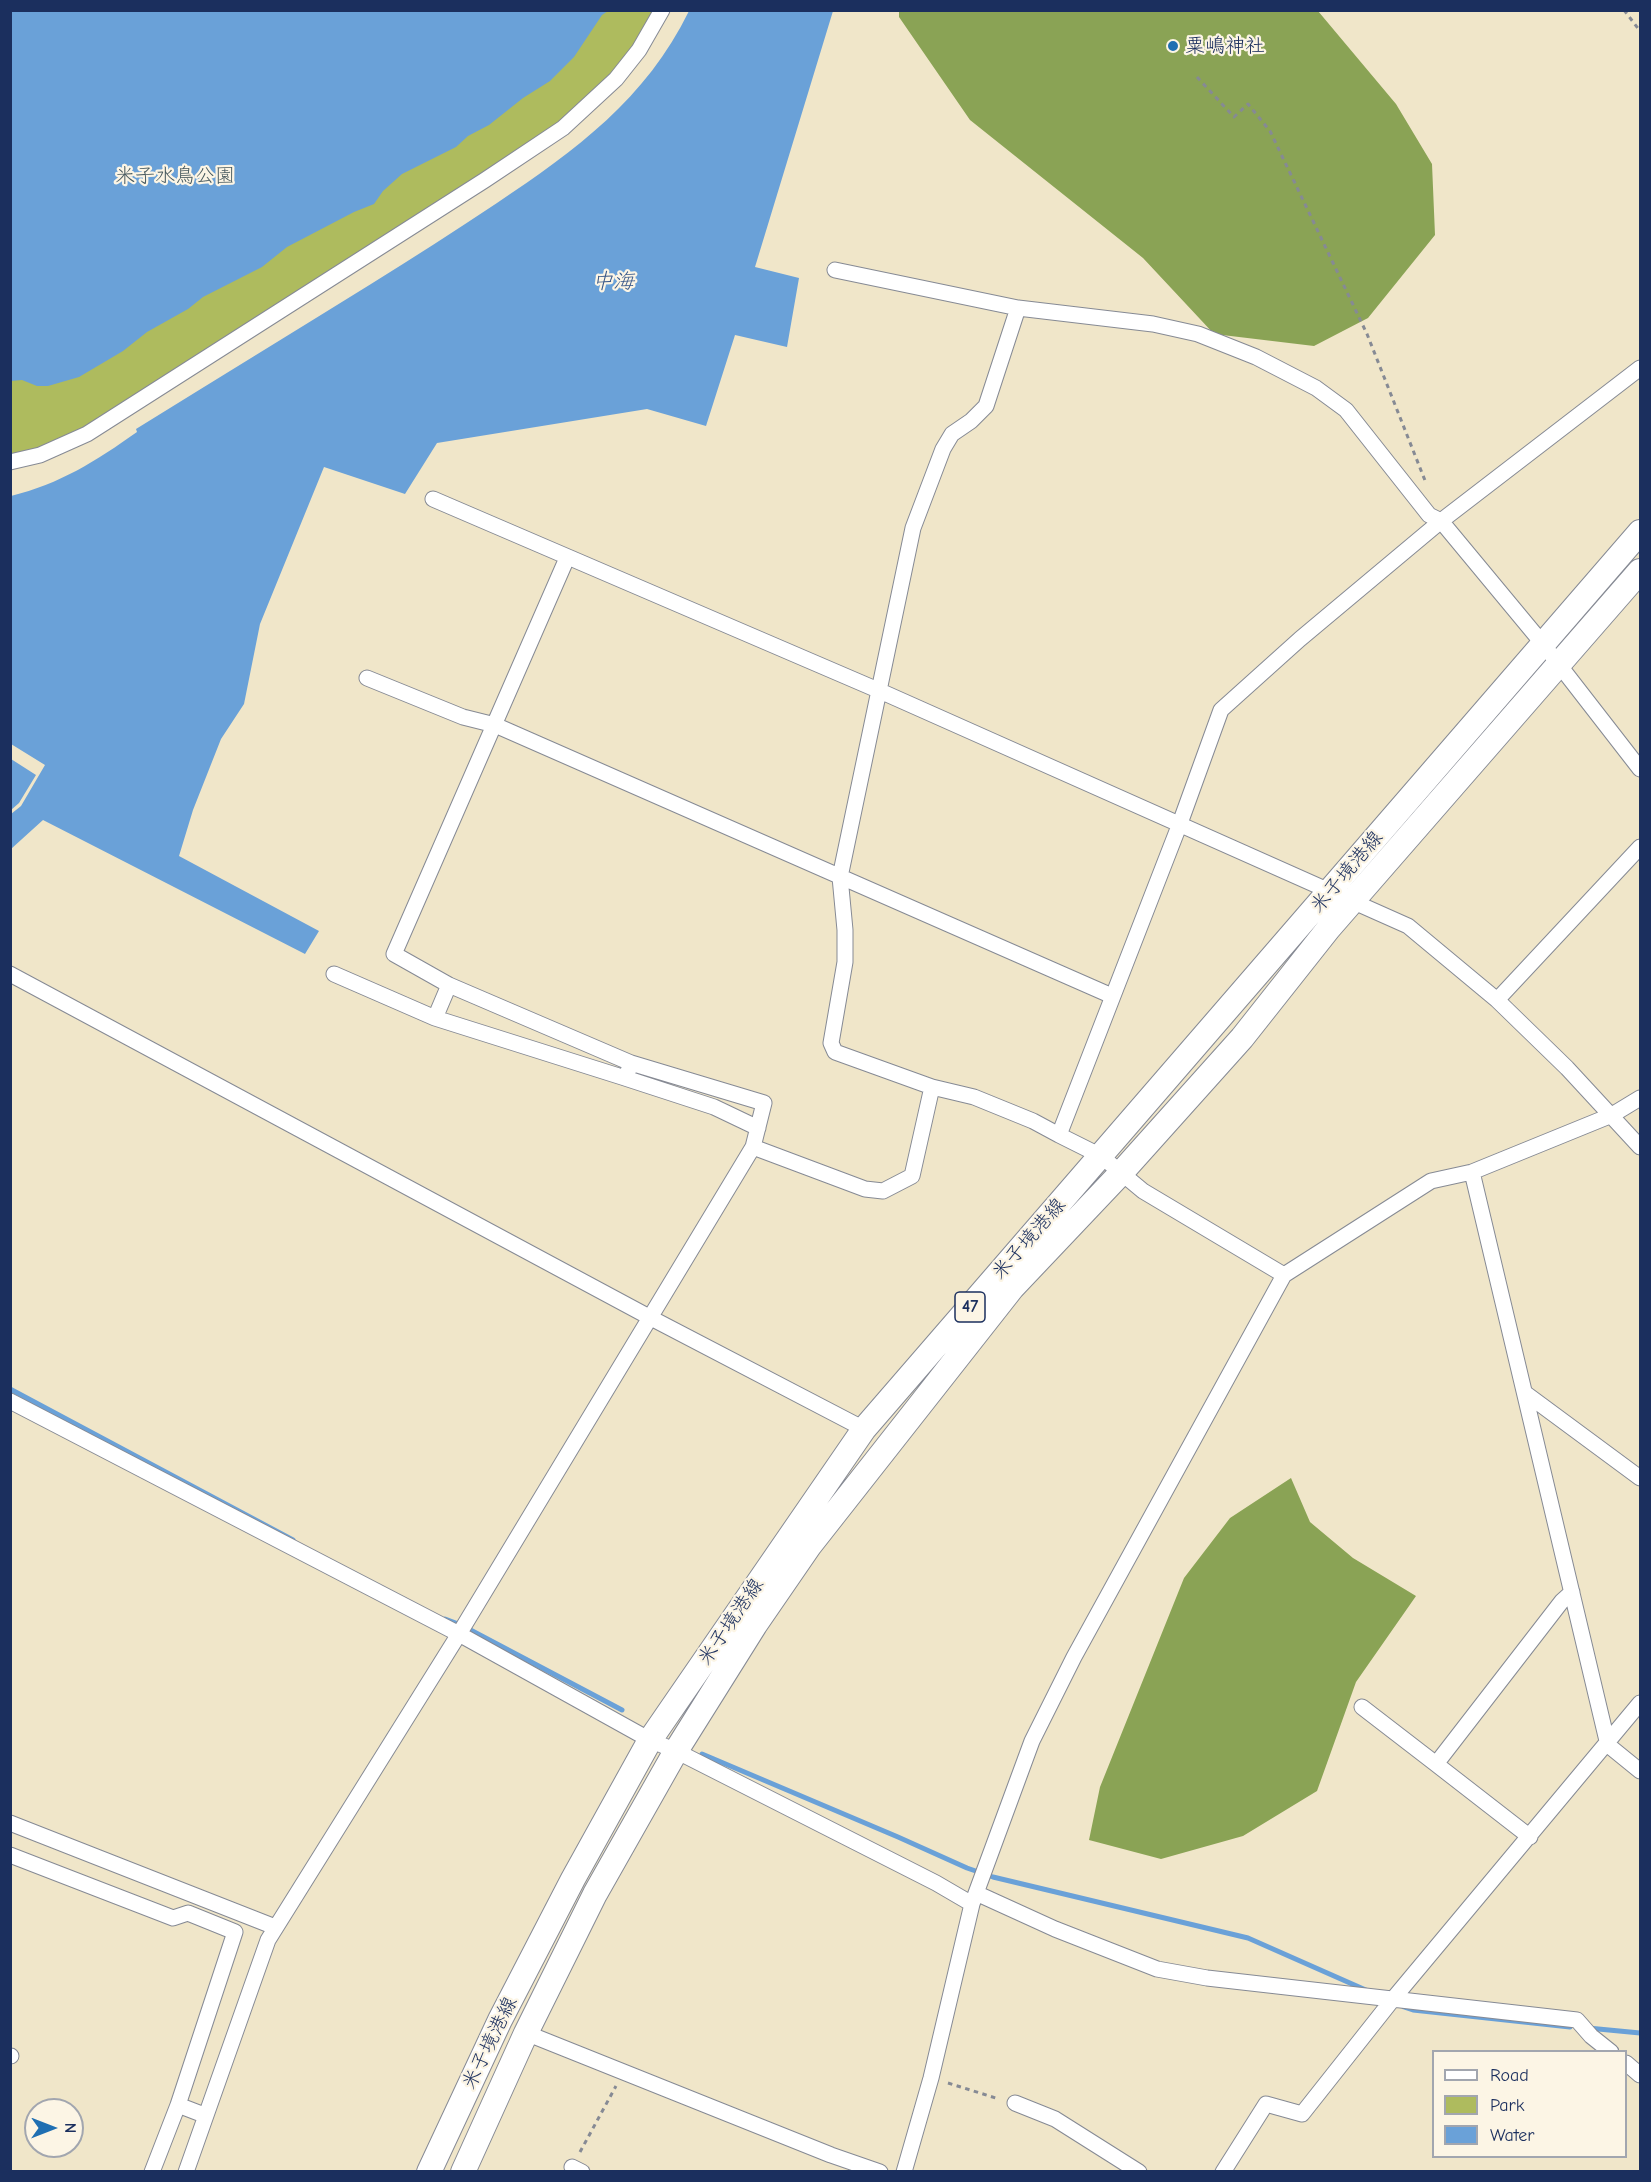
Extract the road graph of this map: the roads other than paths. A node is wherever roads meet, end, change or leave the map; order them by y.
1 (662, 10) edge
2 (835, 270) dead end
3 (1018, 308) junction
4 (1641, 368) edge
5 (10, 462) edge
6 (432, 499) dead end
7 (1441, 521) junction
8 (1641, 532) edge
9 (567, 558) junction
10 (1641, 571) edge
11 (1543, 644) junction
12 (1558, 665) junction
13 (367, 678) dead end
14 (880, 691) junction
15 (495, 725) junction
16 (1641, 769) edge
17 (1179, 826) junction
18 (1641, 848) edge
19 (840, 877) junction
20 (1341, 898) junction
21 (10, 974) edge
22 (334, 974) dead end
23 (449, 985) junction
24 (1112, 996) junction
25 (1497, 1000) junction
26 (435, 1018) junction
27 (631, 1063) junction
28 (625, 1078) junction
29 (932, 1087) junction
30 (1641, 1098) edge
31 (1612, 1115) junction
32 (758, 1128) junction
33 (1059, 1135) junction
34 (753, 1147) junction
35 (1641, 1147) edge
36 (1101, 1156) junction
37 (1472, 1172) junction
38 (1121, 1173) junction
39 (1284, 1275) junction
40 (651, 1317) junction
41 (1525, 1393) junction
42 (10, 1401) edge
43 (864, 1429) junction
44 (1641, 1478) edge
45 (1572, 1592) junction
46 (459, 1634) junction
47 (1641, 1703) edge
48 (1362, 1707) dead end
49 (650, 1740) junction
50 (1608, 1745) junction
51 (676, 1751) junction
52 (1436, 1764) junction
53 (1641, 1771) edge
54 (10, 1823) edge
55 (1530, 1837) junction
56 (10, 1855) edge
57 (974, 1898) junction
58 (275, 1927) junction
59 (1393, 1999) junction
60 (526, 2033) junction
61 (1608, 2050) edge
62 (1627, 2064) edge
63 (1641, 2075) edge
64 (1015, 2103) road end
65 (178, 2105) junction
66 (204, 2115) junction
67 (152, 2172) edge
68 (186, 2172) edge
69 (429, 2172) edge
70 (463, 2172) edge
71 (880, 2172) edge
72 (904, 2172) edge
73 (1139, 2172) edge
74 (1224, 2172) edge

1 - 5 street
2 - 3 street
3 - 7 street
3 - 14 street
4 - 7 street
6 - 9 street
7 - 11 street
7 - 17 street
8 - 11 main road, 米子境港線 / 47
9 - 14 street
9 - 15 street
10 - 12 main road, 米子境港線 / 47
11 - 12 street
11 - 20 main road, 米子境港線 / 47
12 - 16 street
12 - 20 main road, 米子境港線 / 47
13 - 15 street
14 - 17 street
14 - 19 street
15 - 19 street
15 - 23 street
17 - 20 street
17 - 24 street
18 - 25 street
19 - 24 street
19 - 29 street
20 - 25 street
20 - 36 main road, 米子境港線 / 47
20 - 38 main road, 米子境港線 / 47
21 - 40 street
22 - 26 street
23 - 26 street
23 - 27 street
24 - 33 street
25 - 31 street
26 - 28 street
27 - 28 street
27 - 32 street
28 - 32 street
29 - 33 street
29 - 34 street
30 - 31 street
31 - 35 street
31 - 37 street
32 - 34 street
33 - 36 street
34 - 40 street
36 - 38 street
36 - 43 main road, 米子境港線 / 47
37 - 39 street
37 - 41 street
38 - 39 street
38 - 51 main road, 米子境港線 / 47
39 - 57 street
40 - 43 street
40 - 46 street
41 - 44 street
41 - 45 street
42 - 46 street
43 - 49 main road, 米子境港線 / 47
45 - 50 street
45 - 52 street
46 - 49 street
46 - 58 street
47 - 50 street
48 - 52 street
49 - 51 street
49 - 69 main road, 米子境港線 / 47
50 - 53 street
50 - 55 street
51 - 57 street
51 - 60 main road, 米子境港線 / 47
52 - 55 street
54 - 58 street
55 - 59 street
56 - 65 street
57 - 59 street
57 - 72 street
58 - 66 street
59 - 61 street
59 - 74 street
60 - 70 main road, 米子境港線 / 47
60 - 71 street
62 - 63 street
64 - 73 street
65 - 66 street
65 - 67 street
66 - 68 street

